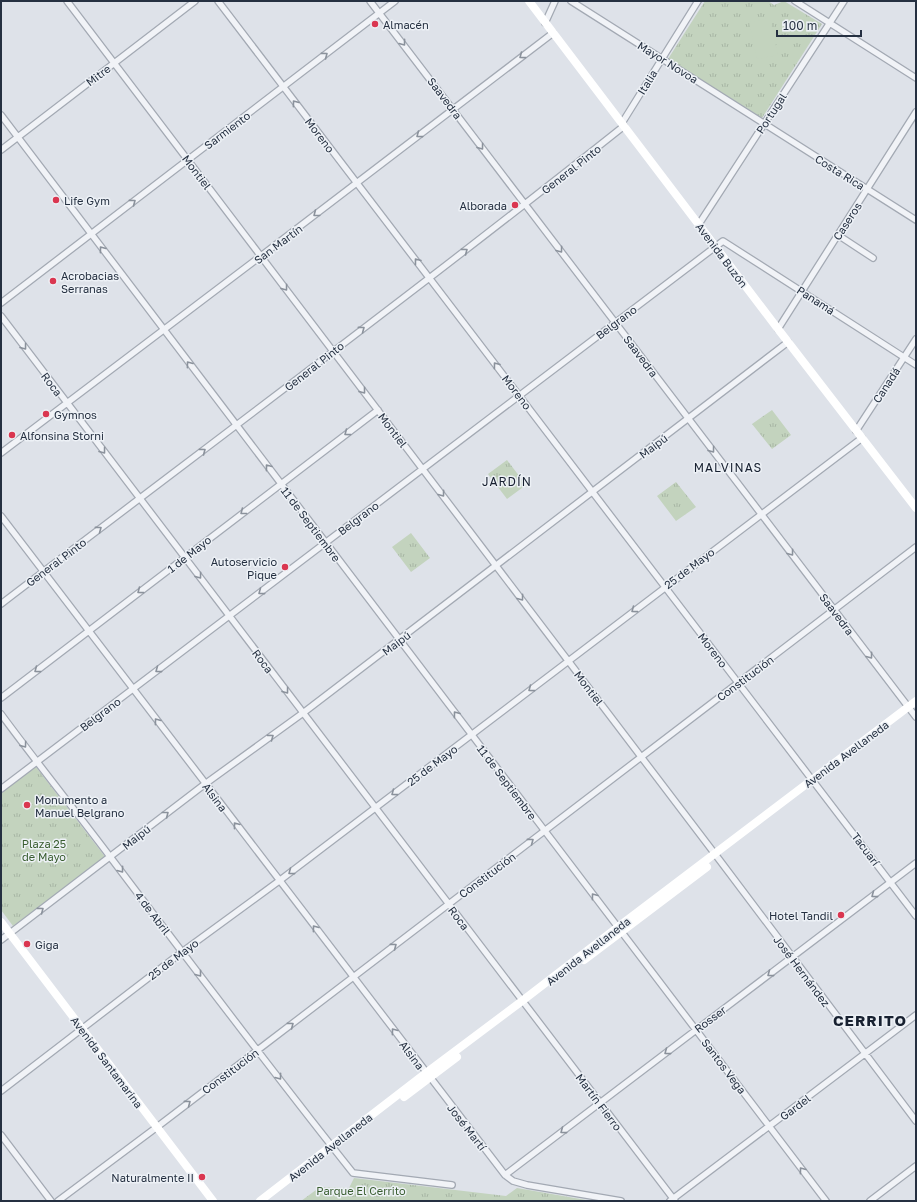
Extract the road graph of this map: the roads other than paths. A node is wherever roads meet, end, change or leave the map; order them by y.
1 (67, 1) edge
2 (195, 1) edge
3 (218, 1) edge
4 (370, 1) edge
5 (395, 1) edge
6 (529, 1) edge
7 (555, 1) edge
8 (571, 1) edge
9 (698, 1) edge
10 (795, 1) edge
11 (844, 1) edge
12 (380, 13) junction
13 (545, 23) junction
14 (830, 23) junction
15 (553, 33) junction
16 (662, 59) junction
17 (114, 63) junction
18 (916, 78) edge
19 (283, 87) junction
20 (453, 109) junction
21 (916, 112) edge
22 (1, 115) edge
23 (764, 124) junction
24 (623, 125) junction
25 (17, 137) junction
26 (1, 150) edge
27 (188, 160) junction
28 (357, 183) junction
29 (867, 189) junction
30 (525, 204) junction
31 (916, 220) edge
32 (699, 224) junction
33 (91, 234) junction
34 (838, 235) junction
35 (716, 247) junction
36 (261, 256) junction
37 (873, 258) dead end
38 (430, 277) junction
39 (802, 291) junction
40 (1, 303) edge
41 (1, 316) edge
42 (616, 323) junction
43 (163, 329) junction
44 (778, 329) junction
45 (916, 339) edge
46 (788, 342) junction
47 (333, 351) junction
48 (904, 357) junction
49 (916, 365) edge
50 (519, 396) junction
51 (66, 403) junction
52 (378, 410) junction
53 (689, 419) junction
54 (236, 426) junction
55 (856, 431) junction
56 (862, 438) junction
57 (1, 453) edge
58 (423, 469) junction
59 (281, 483) junction
60 (593, 492) junction
61 (139, 498) junction
62 (916, 508) edge
63 (761, 514) junction
64 (1, 516) edge
65 (326, 543) junction
66 (916, 547) edge
67 (184, 557) junction
68 (496, 566) junction
69 (44, 571) junction
70 (666, 587) junction
71 (1, 604) edge
72 (834, 610) junction
73 (229, 616) junction
74 (89, 631) junction
75 (400, 640) junction
76 (568, 661) junction
77 (739, 683) junction
78 (133, 689) junction
79 (1, 698) edge
80 (916, 701) edge
81 (913, 711) edge
82 (303, 713) junction
83 (1, 714) edge
84 (472, 734) junction
85 (642, 757) junction
86 (36, 762) junction
87 (814, 781) junction
88 (205, 784) junction
89 (1, 789) edge
90 (375, 808) junction
91 (545, 831) junction
92 (717, 856) junction
93 (110, 857) junction
94 (916, 863) edge
95 (279, 881) junction
96 (891, 882) junction
97 (448, 904) junction
98 (916, 916) edge
99 (1, 922) edge
100 (620, 929) junction
101 (9, 933) junction
102 (1, 940) edge
103 (182, 952) junction
104 (792, 957) junction
105 (353, 977) junction
106 (524, 1003) junction
107 (916, 1015) edge
108 (82, 1029) junction
109 (696, 1030) junction
110 (258, 1050) junction
111 (865, 1054) junction
112 (428, 1076) junction
113 (1, 1091) edge
114 (600, 1103) junction
115 (916, 1121) edge
116 (157, 1127) junction
117 (770, 1127) junction
118 (1, 1135) edge
119 (333, 1148) junction
120 (916, 1166) edge
121 (505, 1175) junction
122 (452, 1185) dead end
123 (673, 1200) edge
124 (51, 1201) edge
125 (58, 1201) edge
126 (213, 1201) edge
127 (260, 1201) edge
128 (268, 1201) edge
129 (622, 1201) edge
130 (826, 1201) edge
131 (870, 1201) edge

1 - 17 street, Montiel
2 - 17 street, Mitre
3 - 19 street, Moreno
4 - 12 street, Saavedra
5 - 12 street, Sarmiento
6 - 13 main road, Avenida Buzón
7 - 13 street
8 - 16 street, Mayor Novoa
9 - 16 street, Italia
10 - 14 street
11 - 14 street, Portugal
19 -> 12 street, Sarmiento
12 -> 20 street, Saavedra
13 - 15 main road, Avenida Buzón
14 - 18 street
14 - 23 street, Portugal
15 -> 20 street, San Martín
15 - 24 main road, Avenida Buzón
16 - 23 street, Mayor Novoa
16 - 24 street, Italia
17 - 25 street, Mitre
17 - 27 street, Montiel
19 - 27 street, Sarmiento
28 -> 19 street, Moreno
20 -> 28 street, San Martín
20 -> 30 street, Saavedra
21 - 29 street, Caseros
22 - 25 street, 11 de Septiembre
23 - 29 street, Costa Rica
23 - 32 street, Portugal
24 - 30 street, General Pinto
24 - 32 main road, Avenida Buzón
25 - 26 street, Mitre
25 - 33 street, 11 de Septiembre
33 -> 27 street, Sarmiento
27 - 36 street, Montiel
28 -> 36 street, San Martín
38 -> 28 street, Moreno
29 - 31 street, Costa Rica
29 - 34 street, Caseros
38 -> 30 street, General Pinto
30 -> 42 street, Saavedra
32 - 35 main road, Avenida Buzón
33 - 40 street, Sarmiento
43 -> 33 street, 11 de Septiembre
34 - 37 street
34 - 39 street, Caseros
35 - 39 street, Panamá
35 - 42 street, Belgrano
35 - 44 main road, Avenida Buzón
36 - 43 street, San Martín
36 -> 47 street, Montiel
47 -> 38 street, General Pinto
50 -> 38 street, Moreno
39 - 44 street, Caseros
39 - 48 street, Panamá
41 -> 51 street, Roca
42 - 50 street, Belgrano
42 - 53 street, Saavedra
43 - 51 street, San Martín
54 -> 43 street, 11 de Septiembre
44 - 46 main road, Avenida Buzón
45 - 48 street, Canadá
46 - 53 street, Maipú
46 - 55 main road, Avenida Buzón
47 -> 52 street, Montiel
47 - 54 street, General Pinto
48 - 49 street, Panamá
48 - 55 street, Canadá
50 - 58 street, Belgrano
50 - 60 street, Moreno
51 - 57 street, San Martín
51 -> 61 street, Roca
52 - 58 street, Montiel
52 -> 59 street, 1 de Mayo
53 - 60 street, Maipú
53 -> 63 street, Saavedra
59 -> 54 street, 11 de Septiembre
61 -> 54 street, General Pinto
55 - 56 main road, Avenida Buzón
56 - 62 main road, Avenida Buzón
56 - 63 street, 25 de Mayo
58 - 65 street, Belgrano
58 -> 68 street, Montiel
59 - 65 street, 11 de Septiembre
59 -> 67 street, 1 de Mayo
60 - 68 street, Maipú
60 - 70 street, Moreno
61 - 67 street, Roca
69 -> 61 street, General Pinto
63 - 70 street, 25 de Mayo
63 -> 72 street, Saavedra
64 - 69 street, Alsina
65 -> 73 street, Belgrano
65 - 75 street, 11 de Septiembre
66 - 72 street, Constitución
67 -> 73 street, Roca
67 -> 74 street, 1 de Mayo
68 - 75 street, Maipú
68 -> 76 street, Montiel
69 - 71 street, General Pinto
69 - 74 street, Alsina
70 -> 76 street, 25 de Mayo
70 - 77 street, Moreno
72 - 77 street, Constitución
72 -> 81 street, Saavedra
73 -> 78 street, Belgrano
73 -> 82 street, Roca
74 - 78 street, Alsina
74 -> 79 street, 1 de Mayo
75 - 82 street, Maipú
84 -> 75 street, 11 de Septiembre
76 -> 84 street, 25 de Mayo
76 - 85 street, Montiel
77 - 85 street, Constitución
77 - 87 street, Moreno
78 - 86 street, Belgrano
88 -> 78 street, Alsina
80 - 81 main road, Avenida Avellaneda
81 - 87 main road, Avenida Avellaneda
88 -> 82 street, Maipú
82 - 90 street, Roca
83 -> 86 street, 4 de Abril
84 -> 90 street, 25 de Mayo
84 - 91 street, 11 de Septiembre
85 - 91 street, Constitución
85 - 92 street, Montiel
86 - 89 street, Belgrano
86 - 93 street, 4 de Abril
87 - 92 main road, Avenida Avellaneda
87 - 96 street, Tacuarí
93 -> 88 street, Maipú
95 -> 88 street, Alsina
90 -> 95 street, 25 de Mayo
90 - 97 street, Roca
97 -> 91 street, Constitución
100 -> 91 street, 11 de Septiembre
92 - 100 main road, Avenida Avellaneda
92 - 104 street, José Hernández
101 -> 93 street, Maipú
93 -> 103 street, 4 de Abril
94 - 96 street, Rosser
95 - 103 street, 25 de Mayo
105 -> 95 street, Alsina
96 - 98 street, Tacuarí
96 -> 104 street, Rosser
105 -> 97 street, Constitución
97 - 106 street, Roca
99 - 101 main road, Avenida Santamarina
100 - 106 main road, Avenida Avellaneda
100 - 109 street, Santos Vega
101 - 102 street, Maipú
101 - 108 main road, Avenida Santamarina
103 - 108 street, 25 de Mayo
103 -> 110 street, 4 de Abril
104 -> 109 street, Rosser
104 - 111 street, José Hernández
110 -> 105 street, Constitución
112 -> 105 street, Alsina
106 - 112 main road, Avenida Avellaneda
106 - 114 street, Martín Fierro
107 - 111 street, Gardel
108 - 113 street, 25 de Mayo
108 - 116 main road, Avenida Santamarina
109 -> 114 street, Rosser
109 - 117 street, Santos Vega
116 -> 110 street, Constitución
110 -> 119 street, 4 de Abril
111 - 115 street, José Hernández
111 - 117 street, Gardel
112 - 119 main road, Avenida Avellaneda
112 - 121 street, José Martí
114 -> 121 street, Rosser
114 - 123 street, Martín Fierro
116 - 125 street, Constitución
116 - 126 main road, Avenida Santamarina
117 - 123 street, Gardel
130 -> 117 street, Santos Vega
118 - 124 street
119 - 122 street, 4 de Abril
119 - 127 main road, Avenida Avellaneda
119 - 128 main road, Avenida Avellaneda
120 - 131 street
121 - 129 street

